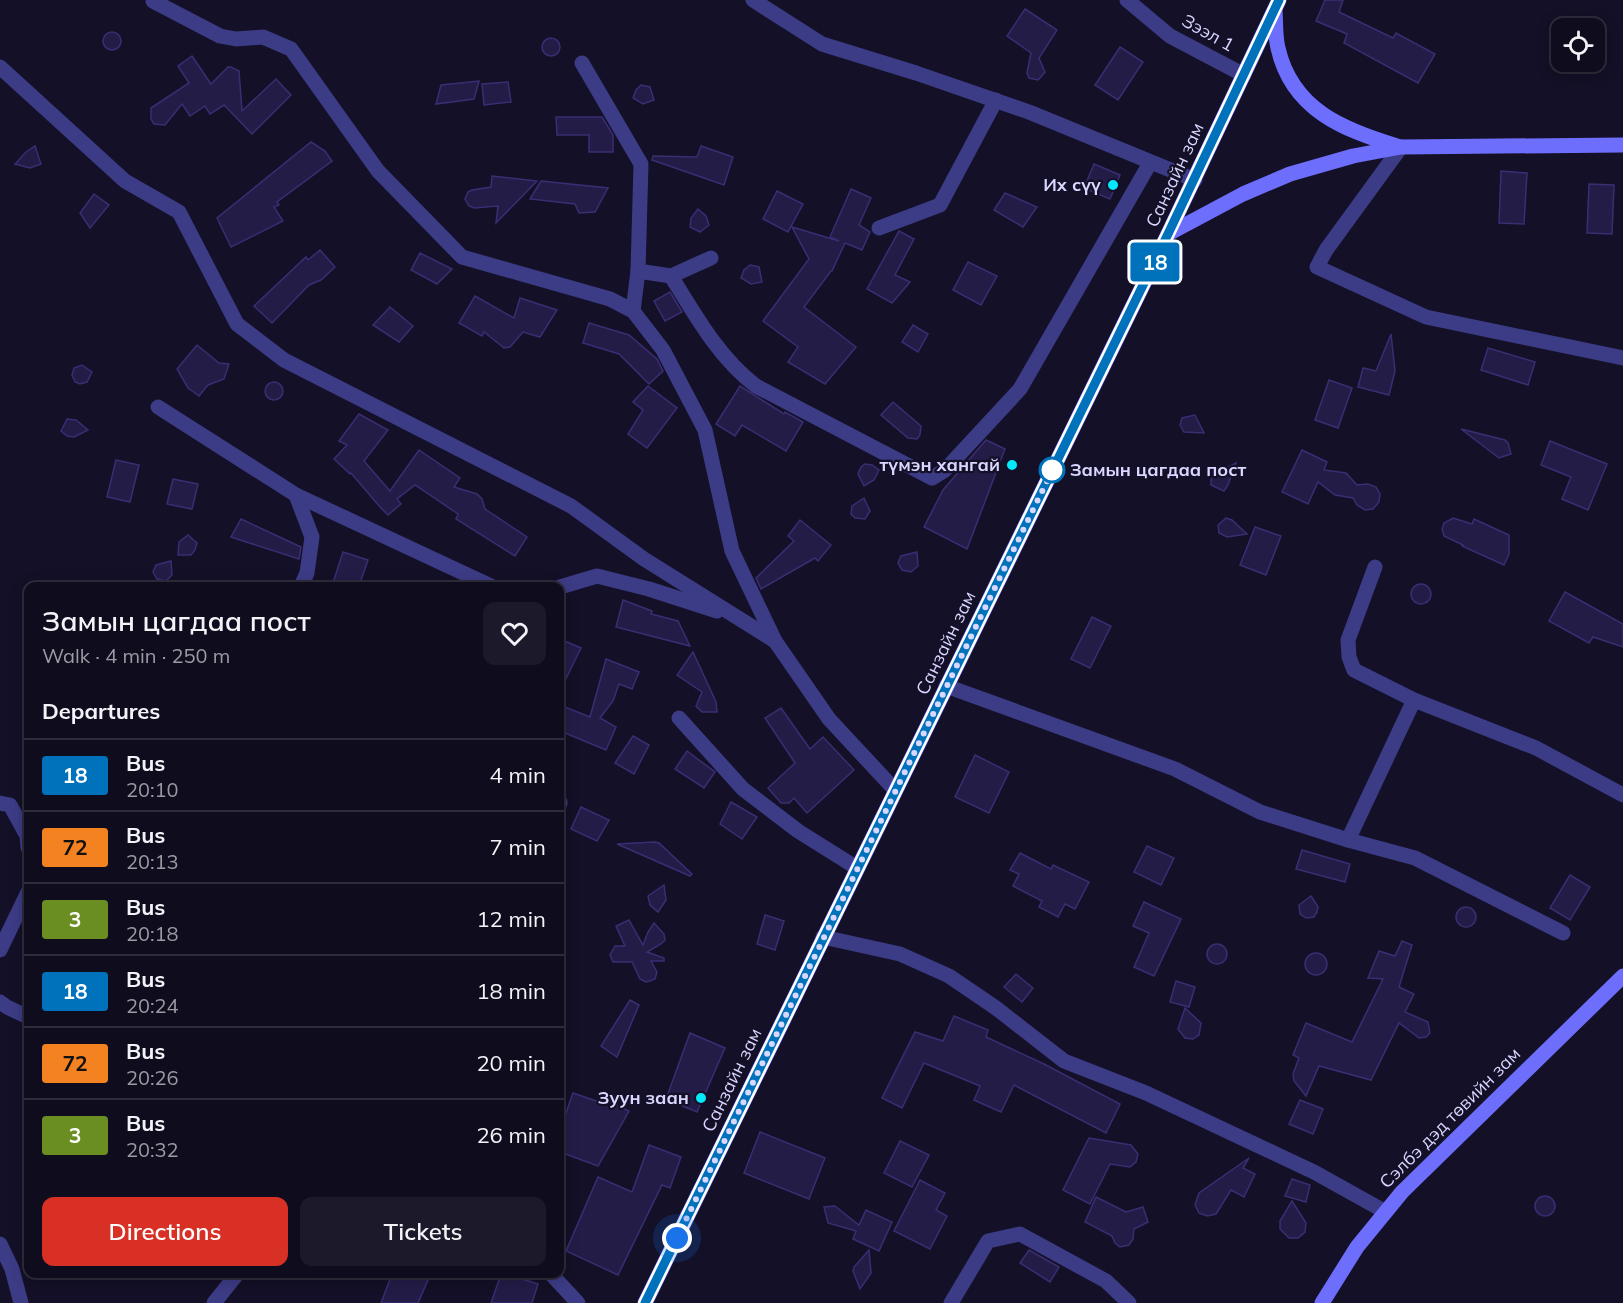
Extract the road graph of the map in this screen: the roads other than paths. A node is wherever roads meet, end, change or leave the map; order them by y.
1 (753, 0) edge
2 (1127, 0) edge
3 (153, 1) edge
4 (1277, 4) edge
5 (582, 63) dead end
6 (0, 66) edge
7 (1244, 75) junction
8 (996, 100) junction
9 (1623, 145) edge
10 (1401, 147) junction
11 (1150, 163) junction
12 (1195, 180) junction
13 (879, 228) dead end
14 (1168, 234) junction
15 (711, 258) dead end
16 (638, 271) junction
17 (671, 276) junction
18 (633, 311) junction
19 (1623, 358) edge
20 (158, 407) dead end
21 (296, 495) junction
22 (1375, 567) dead end
23 (303, 582) edge
24 (475, 582) edge
25 (564, 586) edge
26 (775, 641) junction
27 (946, 686) junction
28 (1413, 700) junction
29 (679, 718) dead end
30 (895, 790) junction
31 (1623, 795) edge
32 (0, 803) edge
33 (24, 831) edge
34 (1348, 840) junction
35 (857, 868) junction
36 (24, 900) edge
37 (1563, 933) dead end
38 (823, 937) junction
39 (0, 950) edge
40 (1623, 976) edge
41 (0, 1002) edge
42 (24, 1015) edge
43 (1384, 1211) junction
44 (0, 1244) edge
45 (234, 1278) edge
46 (555, 1278) edge
47 (21, 1303) edge
48 (214, 1303) edge
49 (578, 1303) edge
50 (645, 1303) edge
51 (951, 1303) edge
52 (1128, 1303) edge
53 (1323, 1303) edge

1 - 8 street
2 - 7 street, Зээл 1
3 - 18 street
4 - 7 main road, Санзайн зам
4 - 10 main road
5 - 16 street
6 - 26 street
7 - 12 main road, Санзайн зам
8 - 11 street
8 - 13 street
9 - 10 main road
10 - 14 main road
10 - 19 street
11 - 12 street
11 - 17 street
12 - 14 main road, Санзайн зам
14 - 27 main road, Санзайн зам
15 - 17 street
16 - 17 street
16 - 18 street
18 - 26 street
20 - 21 street
21 - 23 street
21 - 24 street
22 - 28 street
25 - 26 street
26 - 30 street
27 - 30 main road, Санзайн зам
27 - 34 street
28 - 31 street
28 - 34 street
29 - 35 street
30 - 35 main road, Санзайн зам
32 - 33 street
34 - 37 street
35 - 38 main road, Санзайн зам
36 - 39 street
38 - 43 street
38 - 50 main road, Санзайн зам
40 - 43 main road, Сэлбэ дэд төвийн зам
41 - 42 street
43 - 53 main road, Сэлбэ дэд төвийн зам
44 - 47 street
45 - 48 street
46 - 49 street
51 - 52 street

